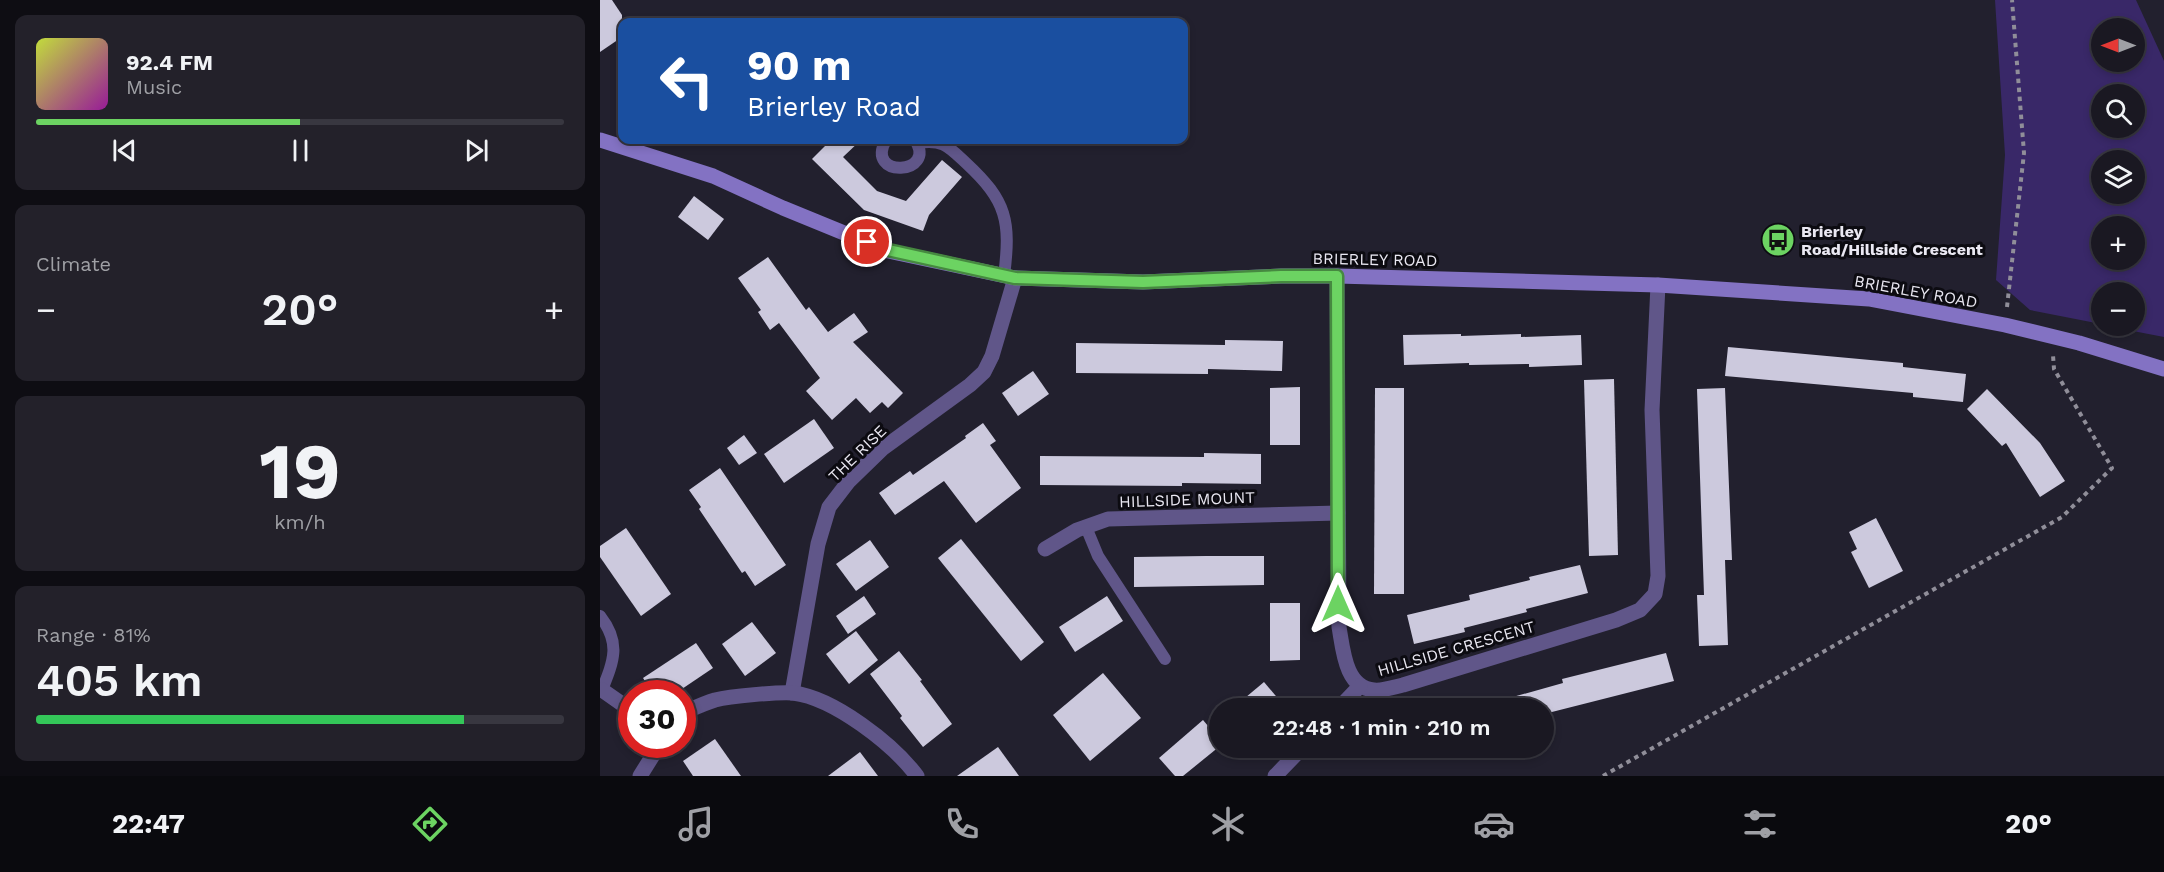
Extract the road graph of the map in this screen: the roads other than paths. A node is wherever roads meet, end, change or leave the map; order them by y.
1 (600, 140) edge
2 (884, 144) edge
3 (916, 144) edge
4 (945, 144) edge
5 (1337, 276) junction
6 (1009, 277) junction
7 (1658, 285) junction
8 (2164, 369) edge
9 (1338, 513) junction
10 (1086, 526) junction
11 (1045, 549) dead end
12 (600, 616) edge
13 (1165, 659) dead end
14 (1360, 686) junction
15 (602, 690) joint
16 (792, 693) junction
17 (1349, 698) edge
18 (618, 701) edge
19 (696, 707) edge
20 (651, 758) edge
21 (1292, 758) edge
22 (640, 776) edge
23 (917, 776) edge
24 (1275, 776) edge

1 - 6 street, BRIERLEY ROAD
2 - 3 lane
4 - 6 lane
5 - 6 street, BRIERLEY ROAD
5 - 7 street, BRIERLEY ROAD
5 - 9 street, HILLSIDE CRESCENT
6 - 16 street, THE RISE
7 - 8 street, BRIERLEY ROAD
7 - 14 street, HILLSIDE CRESCENT
9 - 10 street, HILLSIDE MOUNT
9 - 14 street, HILLSIDE CRESCENT
10 - 11 street, HILLSIDE MOUNT
10 - 13 lane
12 - 15 lane
14 - 17 street
15 - 18 street
16 - 19 street
16 - 23 street
20 - 22 street
21 - 24 street

